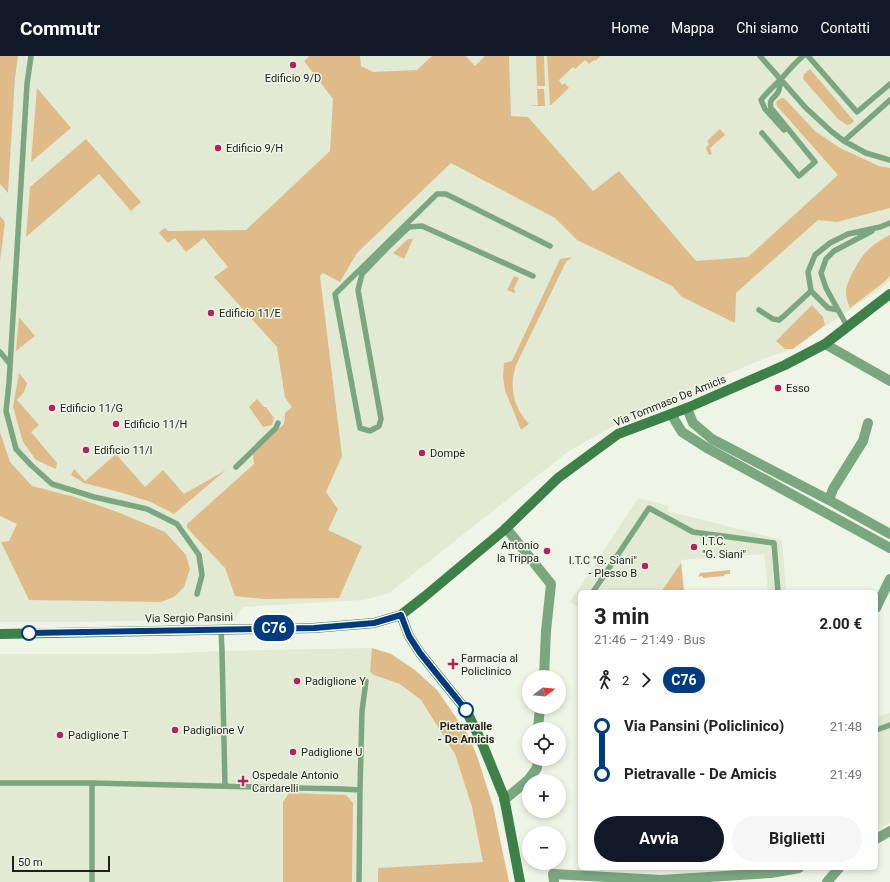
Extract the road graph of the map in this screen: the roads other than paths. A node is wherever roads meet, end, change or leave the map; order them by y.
1 (31, 56) edge
2 (760, 56) edge
3 (803, 56) edge
4 (808, 56) edge
5 (781, 79) junction
6 (890, 84) edge
7 (790, 90) junction
8 (779, 92) junction
9 (890, 100) edge
10 (762, 133) dead end
11 (844, 141) junction
12 (810, 156) junction
13 (890, 160) edge
14 (890, 224) edge
15 (880, 227) junction
16 (550, 246) dead end
17 (533, 276) dead end
18 (811, 292) junction
19 (890, 294) edge
20 (759, 310) dead end
21 (838, 310) junction
22 (847, 326) junction
23 (825, 344) junction
24 (0, 352) edge
25 (10, 364) junction
26 (890, 381) edge
27 (687, 408) junction
28 (671, 414) junction
29 (278, 423) dead end
30 (868, 423) dead end
31 (236, 467) dead end
32 (828, 500) junction
33 (504, 529) junction
34 (890, 534) edge
35 (890, 548) edge
36 (890, 579) edge
37 (594, 590) edge
38 (778, 590) edge
39 (197, 594) dead end
40 (878, 604) edge
41 (401, 615) junction
42 (221, 630) junction
43 (0, 634) edge
44 (543, 670) edge
45 (366, 681) dead end
46 (890, 725) edge
47 (878, 729) edge
48 (537, 766) edge
49 (0, 783) edge
50 (92, 783) junction
51 (225, 786) junction
52 (360, 790) junction
53 (504, 799) junction
54 (890, 831) edge
55 (878, 838) edge
56 (787, 870) edge
57 (837, 870) edge
58 (92, 882) edge
59 (359, 882) edge
60 (520, 882) edge
61 (554, 882) edge
62 (827, 882) edge

1 - 25 lane
2 - 5 lane
3 - 5 lane
4 - 6 lane
5 - 7 lane
5 - 8 lane
5 - 12 lane
7 - 8 lane
7 - 11 lane
8 - 12 lane
9 - 11 lane
10 - 12 lane
11 - 13 lane
14 - 15 lane
15 - 18 lane
15 - 21 lane
16 - 17 lane
18 - 20 lane
18 - 21 lane
19 - 22 main road, Via Tommaso De Amicis
21 - 22 lane
22 - 23 main road, Via Tommaso De Amicis
23 - 26 street
23 - 27 main road, Via Tommaso De Amicis
24 - 25 lane
25 - 39 lane
27 - 28 main road, Via Tommaso De Amicis
27 - 32 street
28 - 33 main road, Via Tommaso De Amicis
28 - 35 street
29 - 31 lane
30 - 32 street
32 - 34 street
33 - 41 main road, Via Tommaso De Amicis
33 - 44 street
36 - 40 street
37 - 38 lane
41 - 42 main road, Via Sergio Pansini
41 - 53 main road
42 - 43 main road, Via Sergio Pansini
42 - 51 lane
45 - 52 lane
46 - 47 lane
48 - 53 street
49 - 50 lane
50 - 51 lane
50 - 58 lane
51 - 52 lane
52 - 59 lane
53 - 60 main road
54 - 55 street
56 - 61 street
57 - 62 street

